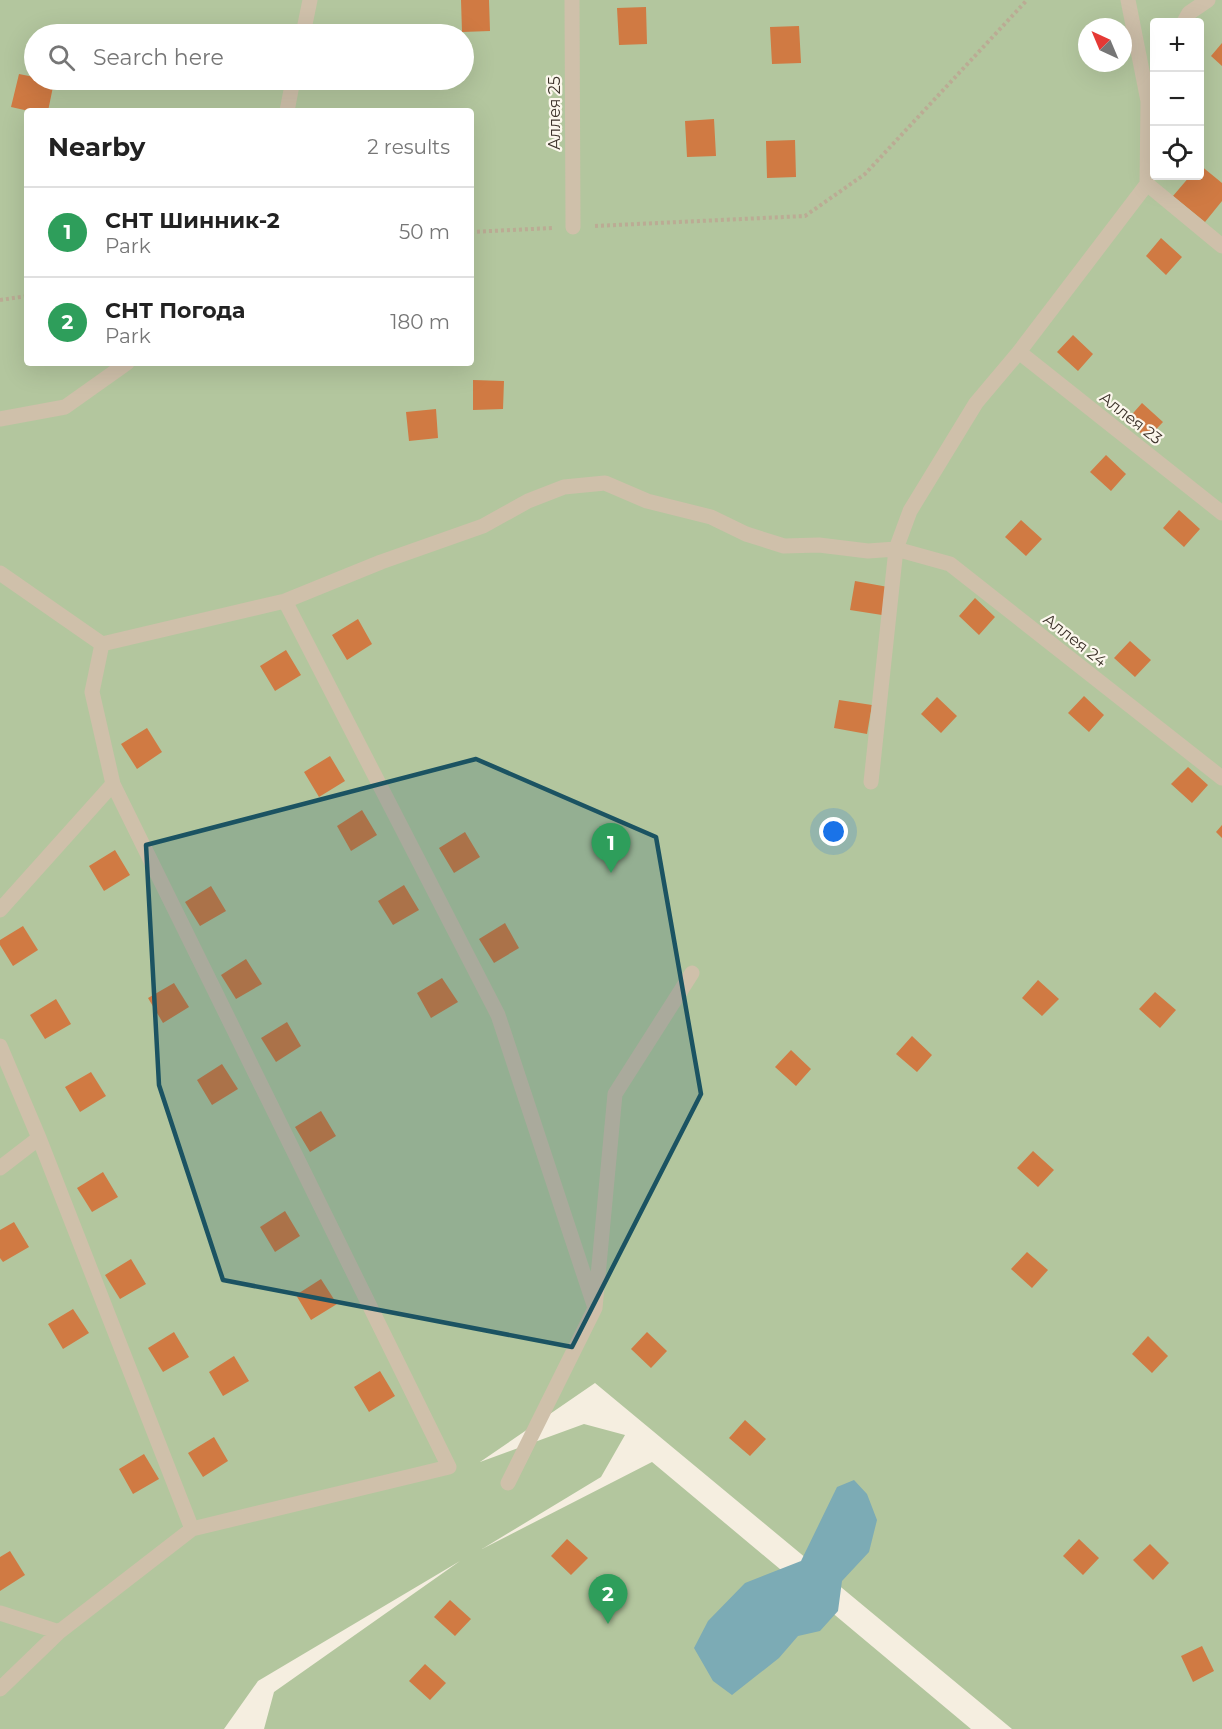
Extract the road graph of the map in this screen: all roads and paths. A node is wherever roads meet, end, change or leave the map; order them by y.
1 (310, 0) edge
2 (572, 0) edge
3 (1027, 0) edge
4 (1128, 0) edge
5 (1208, 0) edge
6 (1186, 18) edge
7 (305, 24) edge
8 (291, 90) edge
9 (1150, 90) edge
10 (288, 108) edge
11 (1150, 116) edge
12 (1147, 184) junction
13 (573, 227) junction
14 (474, 232) edge
15 (1222, 246) edge
16 (24, 296) edge
17 (0, 300) edge
18 (1018, 352) junction
19 (123, 366) edge
20 (0, 419) edge
21 (1222, 513) edge
22 (896, 549) junction
23 (0, 573) edge
24 (285, 601) junction
25 (102, 644) junction
26 (1222, 778) edge
27 (871, 782) dead end
28 (113, 784) junction
29 (0, 910) edge
30 (692, 973) dead end
31 (0, 1046) edge
32 (39, 1138) junction
33 (0, 1168) edge
34 (595, 1308) junction
35 (508, 1483) dead end
36 (192, 1529) junction
37 (0, 1613) edge
38 (59, 1632) junction
39 (0, 1689) edge

1 - 7 lane
2 - 13 lane, Аллея 25
3 - 13 path
4 - 9 lane
5 - 6 lane
8 - 10 lane
11 - 12 lane
12 - 15 lane
12 - 18 lane
13 - 14 path
16 - 17 path
18 - 21 lane, Аллея 23
18 - 22 lane
19 - 20 lane
22 - 24 lane, Аллея 24
22 - 26 lane, Аллея 24
22 - 27 lane
23 - 25 lane
24 - 25 lane, Аллея 24
24 - 34 lane
25 - 28 lane
28 - 29 lane
28 - 36 lane
30 - 34 lane
31 - 32 lane
32 - 33 lane
32 - 36 lane
34 - 35 lane
36 - 38 lane
37 - 38 lane
38 - 39 lane

